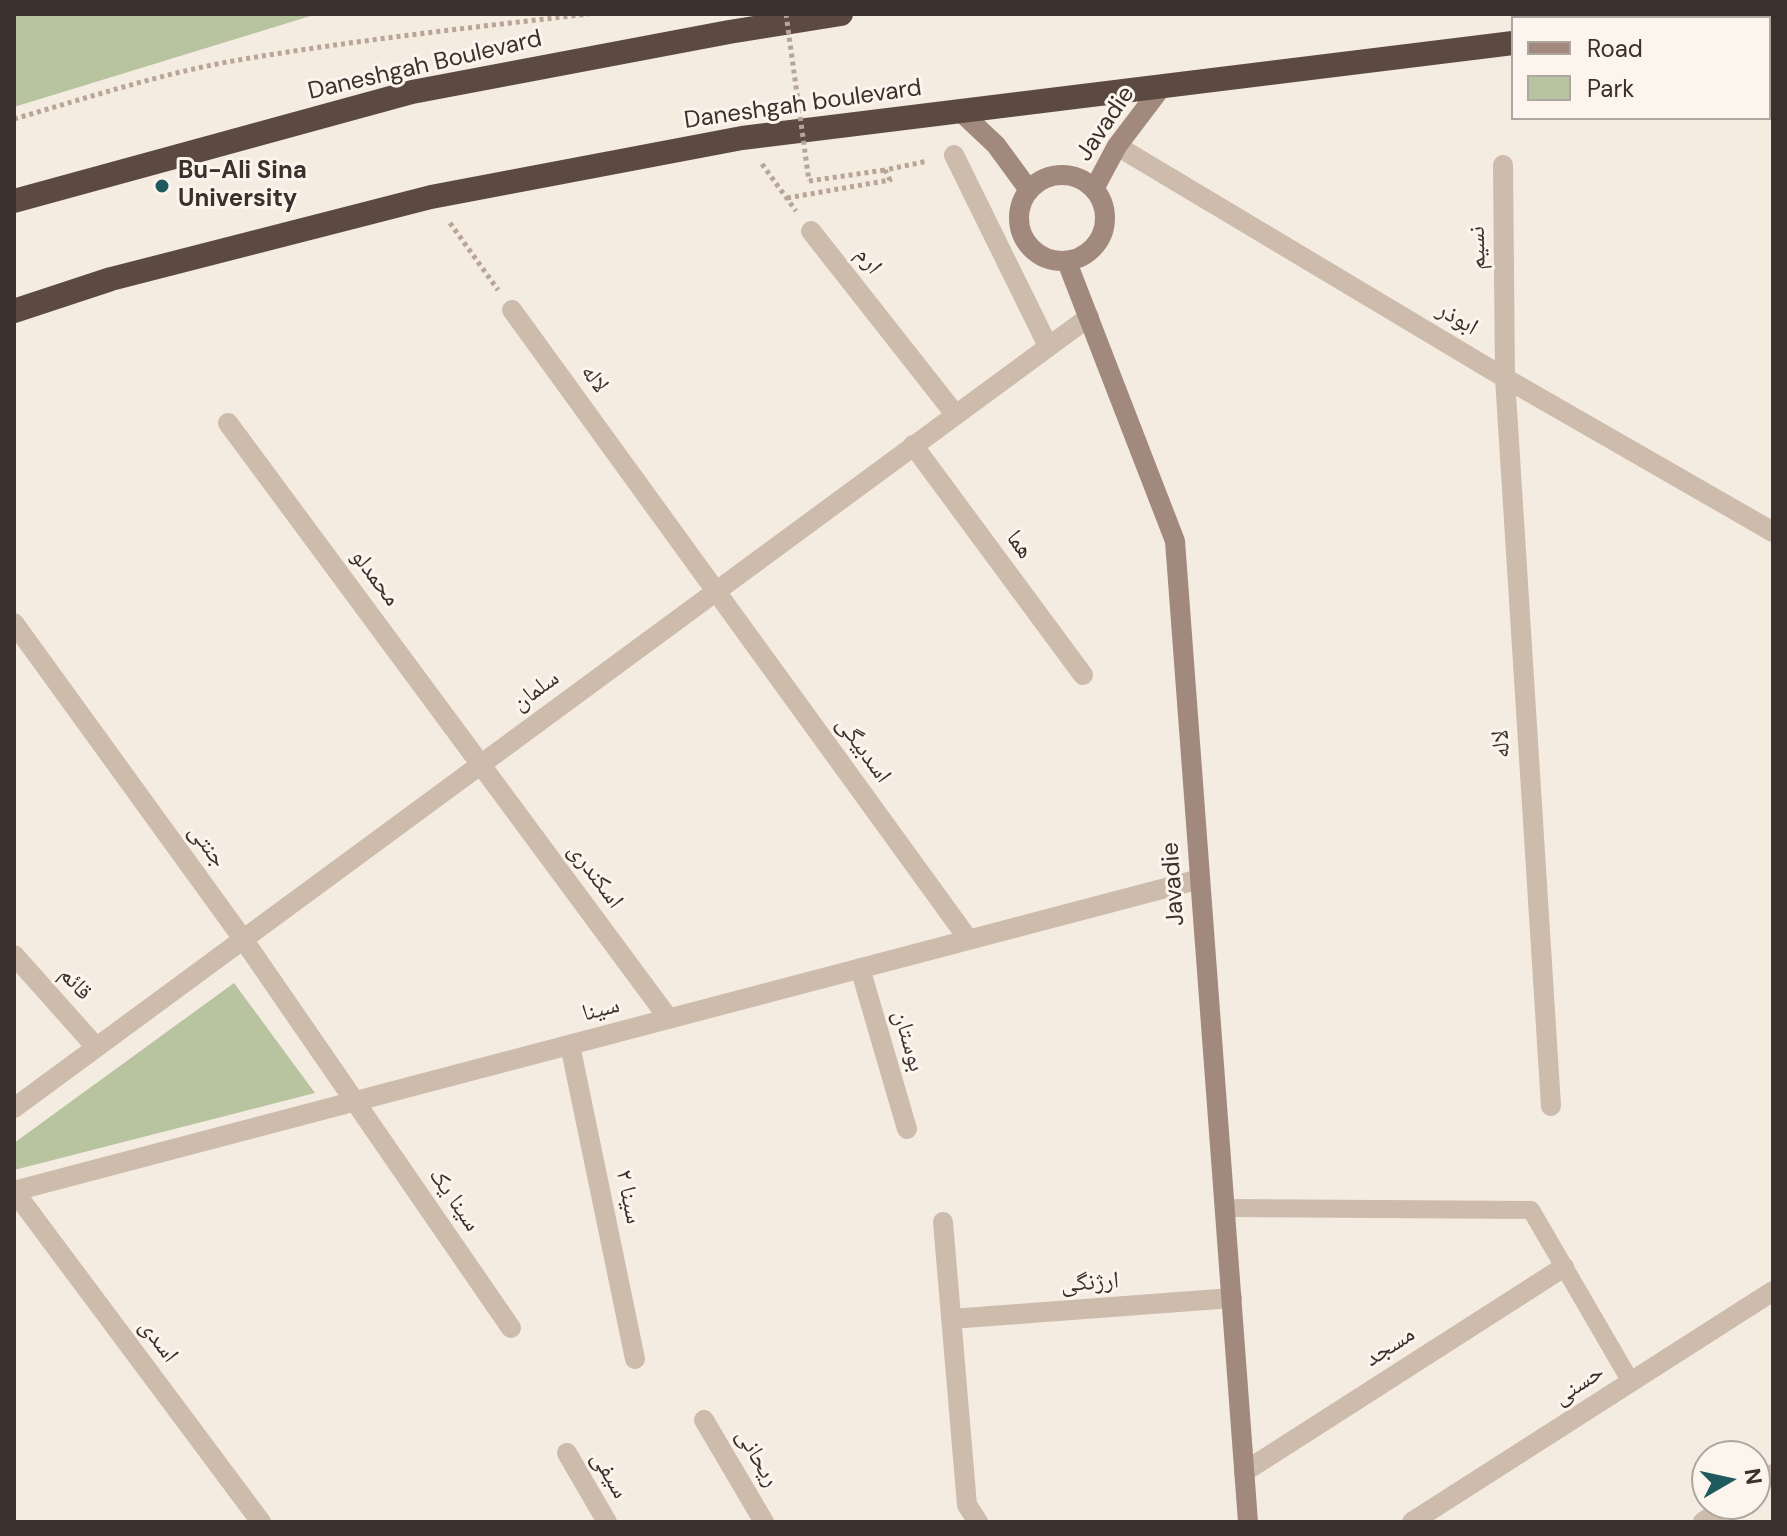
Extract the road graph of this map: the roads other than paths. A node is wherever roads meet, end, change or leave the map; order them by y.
1 (841, 14) edge
2 (1511, 43) edge
3 (1161, 88) junction
4 (961, 112) junction
5 (1117, 146) junction
6 (954, 155) road end
7 (1503, 165) dead end
8 (120, 173) junction
9 (1094, 189) junction
10 (1029, 190) junction
11 (14, 201) edge
12 (14, 214) edge
13 (811, 231) road end
14 (1067, 262) junction
15 (111, 279) junction
16 (512, 310) road end
17 (14, 311) edge
18 (1089, 317) junction
19 (14, 326) edge
20 (1048, 346) junction
21 (1505, 378) junction
22 (955, 414) junction
23 (228, 423) dead end
24 (913, 445) junction
25 (1773, 532) edge
26 (716, 591) junction
27 (14, 623) edge
28 (1083, 675) dead end
29 (480, 764) junction
30 (1200, 879) junction
31 (243, 939) junction
32 (969, 940) junction
33 (14, 955) edge
34 (860, 968) junction
35 (669, 1019) junction
36 (570, 1045) junction
37 (96, 1047) junction
38 (355, 1101) junction
39 (1551, 1106) dead end
40 (14, 1108) edge
41 (907, 1129) dead end
42 (14, 1191) edge
43 (1224, 1208) junction
44 (943, 1222) dead end
45 (1564, 1267) junction
46 (1773, 1291) edge
47 (1232, 1298) junction
48 (951, 1319) junction
49 (511, 1328) dead end
50 (635, 1359) dead end
51 (1631, 1382) junction
52 (704, 1420) dead end
53 (567, 1453) dead end
54 (1244, 1472) junction
55 (261, 1522) edge
56 (607, 1522) edge
57 (764, 1522) edge
58 (978, 1522) edge
59 (1248, 1522) edge
60 (1412, 1522) edge

1 - 8 highway, Daneshgah Boulevard
2 - 3 highway, Daneshgah boulevard
3 - 4 highway, Daneshgah boulevard
3 - 5 main road, Javadie
4 - 10 main road
4 - 15 highway, Daneshgah boulevard
5 - 9 main road, Javadie
5 - 21 street, ابوذر
6 - 20 street
7 - 21 street, نسیم
8 - 11 highway
8 - 12 highway
9 - 10 main road
9 - 14 main road
10 - 14 main road
13 - 22 street, ارم
14 - 18 main road, Javadie
15 - 17 highway
15 - 19 highway
16 - 26 street, لاله
18 - 20 street, سلمان
18 - 30 main road, Javadie
20 - 22 street, سلمان
21 - 25 street, ابوذر
21 - 39 street, لاله
22 - 24 street, سلمان
23 - 29 street, محمدلو
24 - 26 street, سلمان
24 - 28 street, هما
26 - 29 street, سلمان
26 - 32 street, اسدبیگی
27 - 31 street, جنتی
29 - 31 street, سلمان
29 - 35 street, اسکندری
30 - 32 street, سینا
30 - 43 main road, Javadie
31 - 37 street, سلمان
31 - 38 street, جنتی
32 - 34 street, سینا
33 - 37 street, قائم
34 - 35 street, سینا
34 - 41 street, بوستان
35 - 36 street, سینا
36 - 38 street, سینا
36 - 50 street, سینا ۲
37 - 40 street, سلمان
38 - 42 street, سینا
38 - 49 street, سینا یک
42 - 55 street, اسدی
43 - 45 lane
43 - 47 main road, Javadie
44 - 48 street
45 - 51 lane
45 - 54 street, مسجد
46 - 51 street, حسنی
47 - 48 street, ارژنگی
47 - 54 main road, Javadie
48 - 58 street
51 - 60 street, حسنی
52 - 57 street, ریحانی
53 - 56 street, سیفی
54 - 59 main road, Javadie

